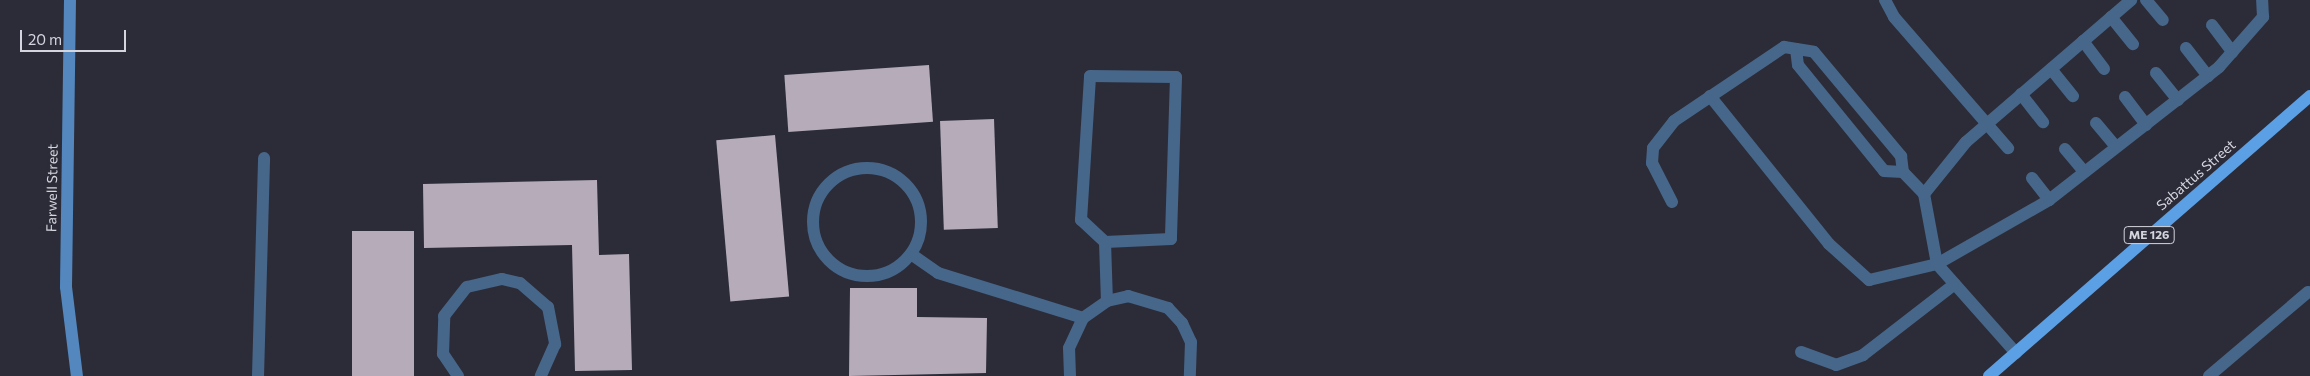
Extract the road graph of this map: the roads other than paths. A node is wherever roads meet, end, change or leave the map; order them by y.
1 (70, 0) edge
2 (1885, 0) edge
3 (2131, 0) edge
4 (2146, 0) edge
5 (2262, 0) edge
6 (2111, 17) junction
7 (2163, 20) dead end
8 (2212, 25) dead end
9 (2083, 42) junction
10 (2133, 44) dead end
11 (2186, 48) dead end
12 (1796, 49) junction
13 (2232, 52) junction
14 (2104, 69) dead end
15 (2051, 70) junction
16 (2156, 73) dead end
17 (2208, 76) junction
18 (2021, 94) junction
19 (1710, 96) junction
20 (2073, 96) dead end
21 (2310, 96) edge
22 (2125, 97) dead end
23 (2178, 100) junction
24 (2043, 122) dead end
25 (1988, 123) junction
26 (2096, 123) dead end
27 (2146, 125) junction
28 (2116, 147) junction
29 (2008, 148) dead end
30 (2065, 149) dead end
31 (264, 158) dead end
32 (1903, 172) junction
33 (2084, 172) junction
34 (2032, 178) dead end
35 (1924, 194) junction
36 (2050, 200) junction
37 (1672, 202) dead end
38 (1105, 242) junction
39 (911, 254) junction
40 (1937, 264) junction
41 (1955, 284) junction
42 (2308, 292) dead end
43 (1107, 301) junction
44 (1083, 318) junction
45 (1800, 352) dead end
46 (2016, 353) junction
47 (2214, 374) edge
48 (77, 376) edge
49 (258, 376) edge
50 (458, 376) edge
51 (541, 376) edge
52 (1070, 376) edge
53 (1190, 376) edge
54 (1990, 376) edge

1 - 48 main road, Farwell Street
2 - 25 street
3 - 6 street
4 - 7 street
5 - 13 street
6 - 9 street
6 - 10 street
8 - 13 street
9 - 14 street
9 - 15 street
11 - 17 street
12 - 19 street
12 - 32 street
12 - 32 street
13 - 17 street
15 - 18 street
15 - 20 street
16 - 23 street
17 - 23 street
18 - 24 street
18 - 25 street
19 - 37 street
19 - 40 street
21 - 46 main road, Sabattus Street / ME 126
22 - 27 street
23 - 27 street
25 - 29 street
25 - 35 street
26 - 28 street
27 - 28 street
28 - 33 street
30 - 33 street
31 - 49 street
32 - 35 street
33 - 36 street
34 - 36 street
35 - 40 street
36 - 40 street
38 - 38 street
38 - 43 street
39 - 39 street
39 - 44 street
40 - 41 street
41 - 45 street
41 - 46 street
42 - 47 street
43 - 44 street
43 - 53 street
44 - 52 street
46 - 54 main road, Sabattus Street / ME 126
50 - 51 street

